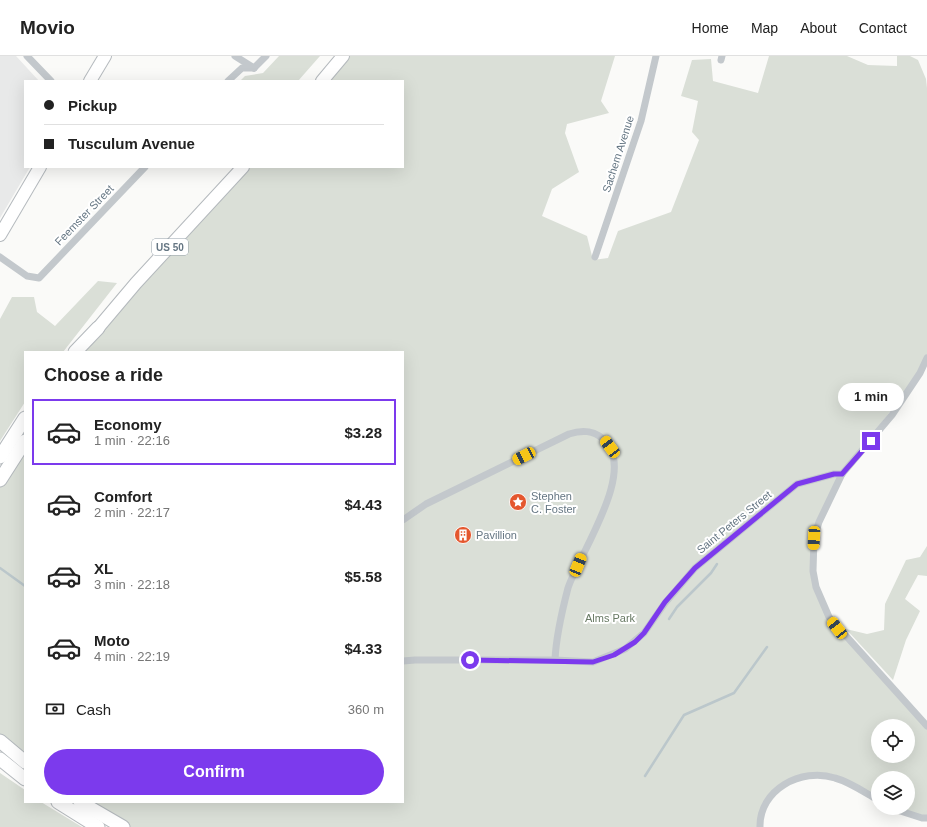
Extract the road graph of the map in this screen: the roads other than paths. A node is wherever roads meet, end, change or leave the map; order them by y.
1 (27, 56) edge
2 (105, 56) edge
3 (235, 56) edge
4 (266, 56) edge
5 (343, 56) edge
6 (656, 56) edge
7 (254, 68) junction
8 (50, 80) edge
9 (91, 80) edge
10 (229, 80) edge
11 (323, 80) edge
12 (39, 168) edge
13 (144, 168) edge
14 (242, 168) edge
15 (0, 235) edge
16 (0, 257) edge
17 (595, 257) dead end
18 (98, 328) junction
19 (76, 351) edge
20 (85, 351) edge
21 (927, 358) edge
22 (24, 420) edge
23 (24, 443) edge
24 (0, 457) edge
25 (842, 474) junction
26 (0, 480) edge
27 (404, 519) edge
28 (555, 660) junction
29 (404, 661) edge
30 (927, 726) edge
31 (0, 741) edge
32 (0, 759) edge
33 (24, 761) edge
34 (24, 778) edge
35 (871, 796) edge
36 (60, 803) edge
37 (82, 803) edge
38 (915, 815) edge
39 (927, 818) edge
40 (98, 827) edge
41 (123, 827) edge
42 (760, 827) edge

1 - 8 street
2 - 9 main road
3 - 7 street
4 - 7 street
5 - 11 main road
6 - 17 street, Sachem Avenue
7 - 10 street
12 - 15 main road
13 - 16 street, Feemster Street
14 - 18 main road, US 50
18 - 19 highway, US 50
18 - 20 highway, US 50
21 - 25 street
22 - 24 highway
23 - 26 highway
25 - 28 street, Saint Peters Street
25 - 30 street
27 - 28 street
28 - 29 street, Saint Peters Street
31 - 33 highway
32 - 34 highway
35 - 42 street
36 - 40 highway
37 - 41 highway
38 - 39 street

